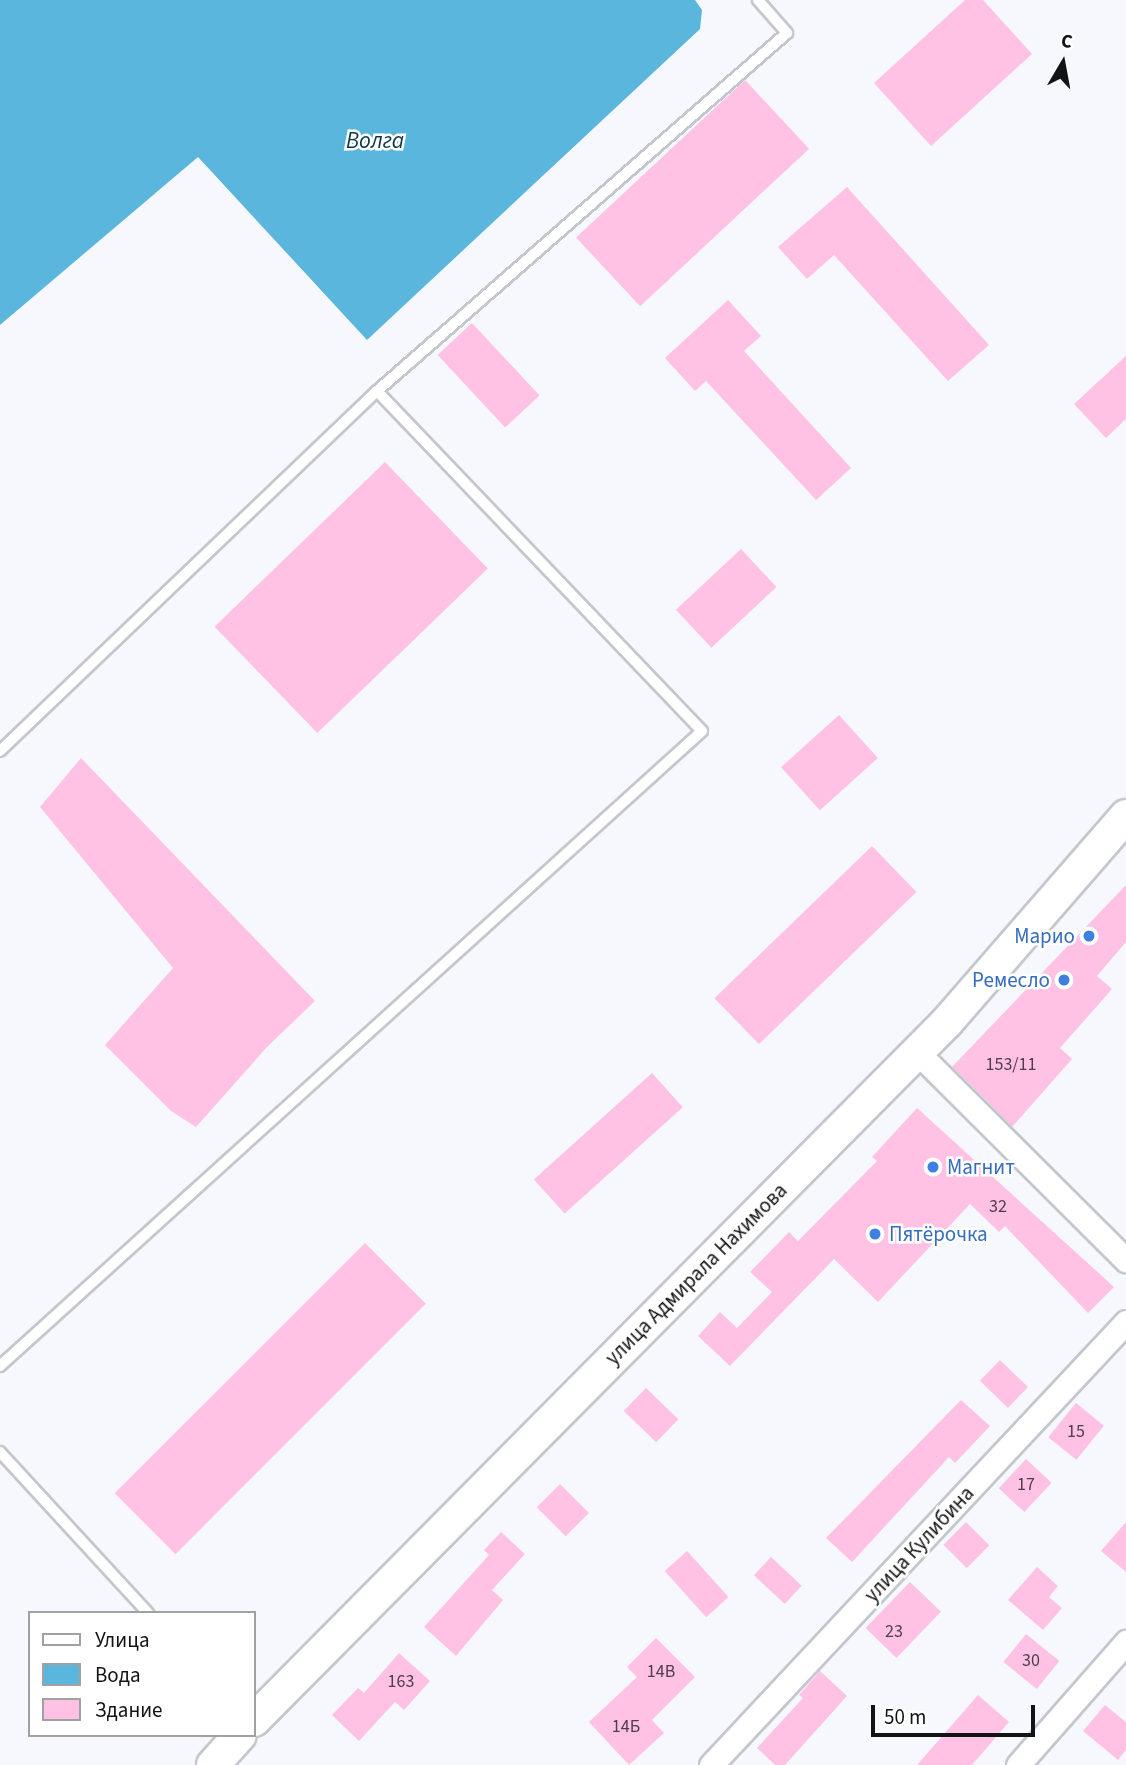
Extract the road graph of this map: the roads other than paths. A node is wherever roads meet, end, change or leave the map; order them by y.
1 (758, 0) edge
2 (377, 390) junction
3 (0, 751) edge
4 (1126, 816) edge
5 (917, 1052) junction
6 (1126, 1260) edge
7 (1126, 1322) edge
8 (0, 1366) edge
9 (0, 1452) edge
10 (146, 1611) edge
11 (1126, 1642) edge
12 (256, 1718) edge
13 (238, 1737) edge
14 (213, 1765) edge
15 (711, 1765) edge
16 (1018, 1765) edge

1 - 2 lane
2 - 3 lane
2 - 8 lane
4 - 5 main road, улица Адмирала Нахимова
5 - 6 street
5 - 12 main road, улица Адмирала Нахимова
7 - 15 street, улица Кулибина
9 - 10 lane
11 - 16 street
13 - 14 main road

